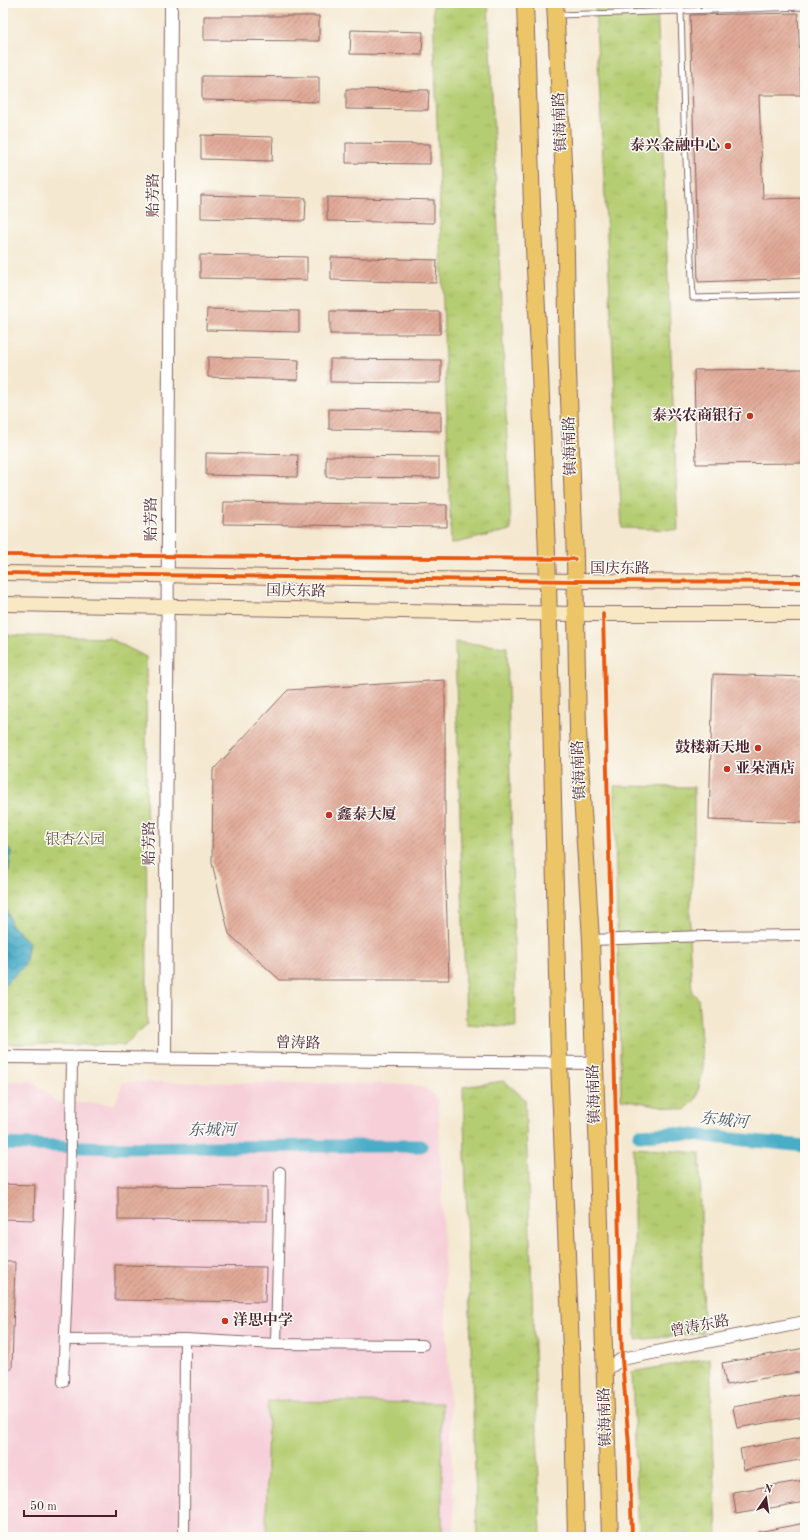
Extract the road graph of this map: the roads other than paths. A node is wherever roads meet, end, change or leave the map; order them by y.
1 (171, 3) edge
2 (525, 3) edge
3 (805, 7) edge
4 (555, 9) edge
5 (681, 11) junction
6 (805, 295) edge
7 (3, 573) edge
8 (167, 575) junction
9 (548, 581) junction
10 (574, 581) junction
11 (805, 582) edge
12 (3, 604) edge
13 (167, 607) junction
14 (548, 612) junction
15 (576, 614) junction
16 (805, 614) edge
17 (805, 936) edge
18 (591, 940) junction
19 (3, 1057) edge
20 (72, 1058) junction
21 (165, 1058) junction
22 (559, 1062) junction
23 (594, 1063) junction
24 (280, 1172) dead end
25 (805, 1322) edge
26 (185, 1339) junction
27 (66, 1340) junction
28 (276, 1344) junction
29 (423, 1345) dead end
30 (604, 1371) junction
31 (63, 1382) dead end
32 (184, 1537) edge
33 (576, 1537) edge
34 (610, 1537) edge

1 - 8 street, 贻芳路
2 - 9 highway, 镇海南路
3 - 5 lane
4 - 5 lane
4 - 10 highway, 镇海南路
5 - 6 lane
7 - 8 main road, 国庆东路
8 - 9 main road, 国庆东路
8 - 13 street, 贻芳路
9 - 10 main road, 国庆东路
9 - 14 highway, 镇海南路
10 - 11 main road, 国庆东路
10 - 15 highway, 镇海南路
12 - 13 main road, 国庆东路
13 - 14 main road, 国庆东路
13 - 21 street, 贻芳路
14 - 15 main road, 国庆东路
14 - 22 highway, 镇海南路
15 - 16 main road, 国庆东路
15 - 18 highway, 镇海南路
17 - 18 street
18 - 23 highway, 镇海南路
19 - 20 street, 曾涛路
20 - 21 street, 曾涛路
20 - 27 street
21 - 22 street, 曾涛路
22 - 23 street, 曾涛路
22 - 33 highway, 镇海南路
23 - 30 highway, 镇海南路
24 - 28 street
25 - 30 street, 曾涛东路
26 - 27 street
26 - 28 street
26 - 32 street
27 - 31 street
28 - 29 street
30 - 34 highway, 镇海南路

